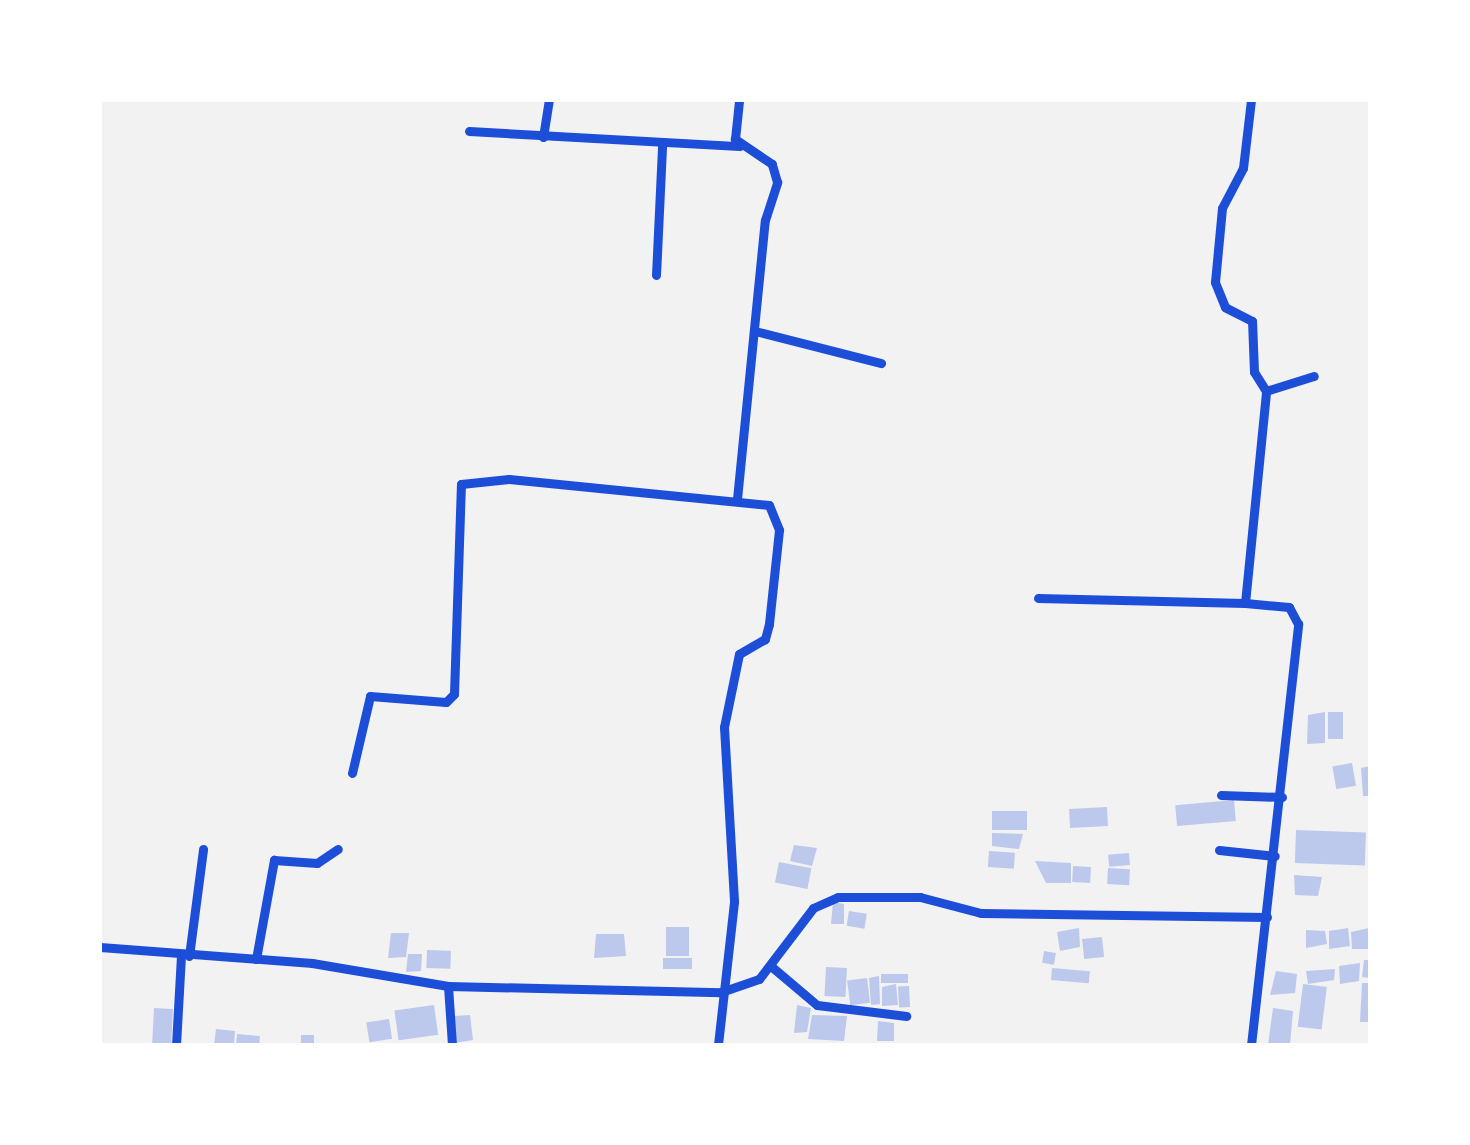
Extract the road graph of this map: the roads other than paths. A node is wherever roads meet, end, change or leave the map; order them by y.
1 (549, 100) edge
2 (738, 100) edge
3 (1251, 100) edge
4 (469, 132) dead end
5 (543, 137) junction
6 (662, 146) junction
7 (740, 146) junction
8 (656, 275) dead end
9 (759, 332) junction
10 (881, 363) dead end
11 (1314, 376) dead end
12 (1266, 391) junction
13 (738, 499) junction
14 (1038, 598) dead end
15 (1245, 604) junction
16 (352, 773) dead end
17 (1220, 795) dead end
18 (1282, 797) junction
19 (203, 849) dead end
20 (338, 849) dead end
21 (1219, 850) dead end
22 (1274, 856) junction
23 (1267, 917) junction
24 (100, 947) edge
25 (185, 955) junction
26 (256, 959) junction
27 (772, 967) junction
28 (448, 986) junction
29 (721, 992) junction
30 (906, 1016) dead end
31 (176, 1045) edge
32 (452, 1045) edge
33 (718, 1045) edge
34 (1251, 1045) edge

1 - 5 street
2 - 7 street
3 - 12 street
4 - 5 street
5 - 6 street
6 - 7 street
6 - 8 street
7 - 9 street
9 - 10 street
9 - 13 street
11 - 12 street
12 - 15 street
13 - 16 street
13 - 29 street
14 - 15 street
15 - 18 street
17 - 18 street
18 - 22 street
19 - 25 street
20 - 26 street
21 - 22 street
22 - 23 street
23 - 27 street
23 - 34 street
24 - 25 street
25 - 26 street
25 - 31 street
26 - 28 street
27 - 29 street
27 - 30 street
28 - 29 street
28 - 32 street
29 - 33 street

